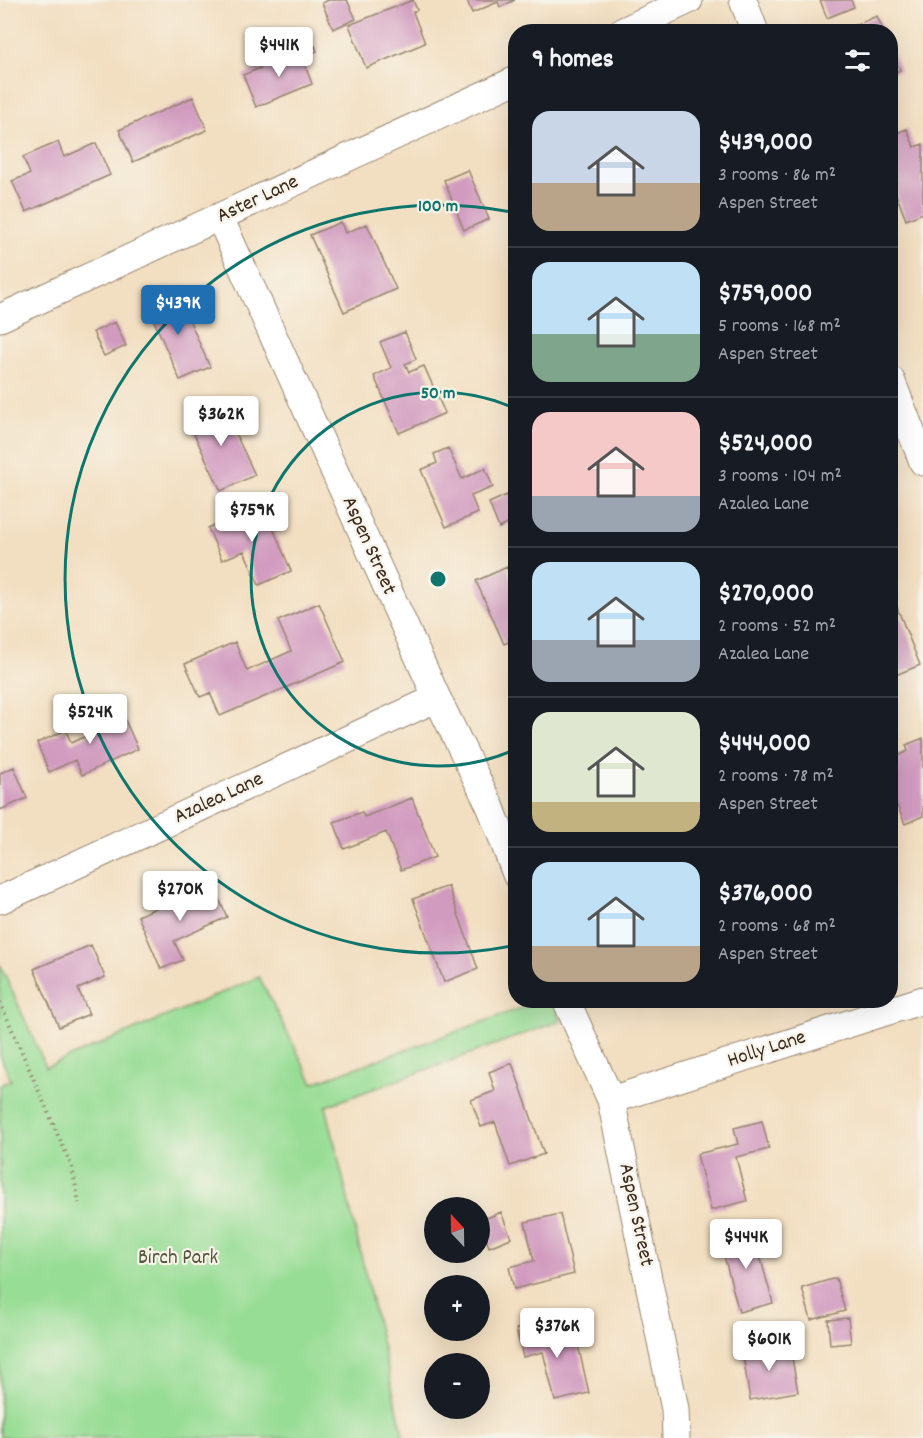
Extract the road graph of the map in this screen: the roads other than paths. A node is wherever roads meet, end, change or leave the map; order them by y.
1 (689, 0) edge
2 (743, 0) edge
3 (638, 24) edge
4 (752, 24) edge
5 (508, 84) edge
6 (220, 218) junction
7 (0, 318) edge
8 (898, 398) edge
9 (923, 462) edge
10 (437, 698) junction
11 (508, 853) edge
12 (0, 900) edge
13 (923, 1000) edge
14 (570, 1008) edge
15 (611, 1100) junction
16 (676, 1438) edge

1 - 3 street
2 - 4 street
5 - 6 street, Aster Lane
6 - 7 street, Aster Lane
6 - 10 street, Aspen Street
8 - 9 street
10 - 11 street, Aspen Street
10 - 12 street, Azalea Lane
13 - 15 street, Holly Lane
14 - 15 street, Aspen Street
15 - 16 street, Aspen Street

